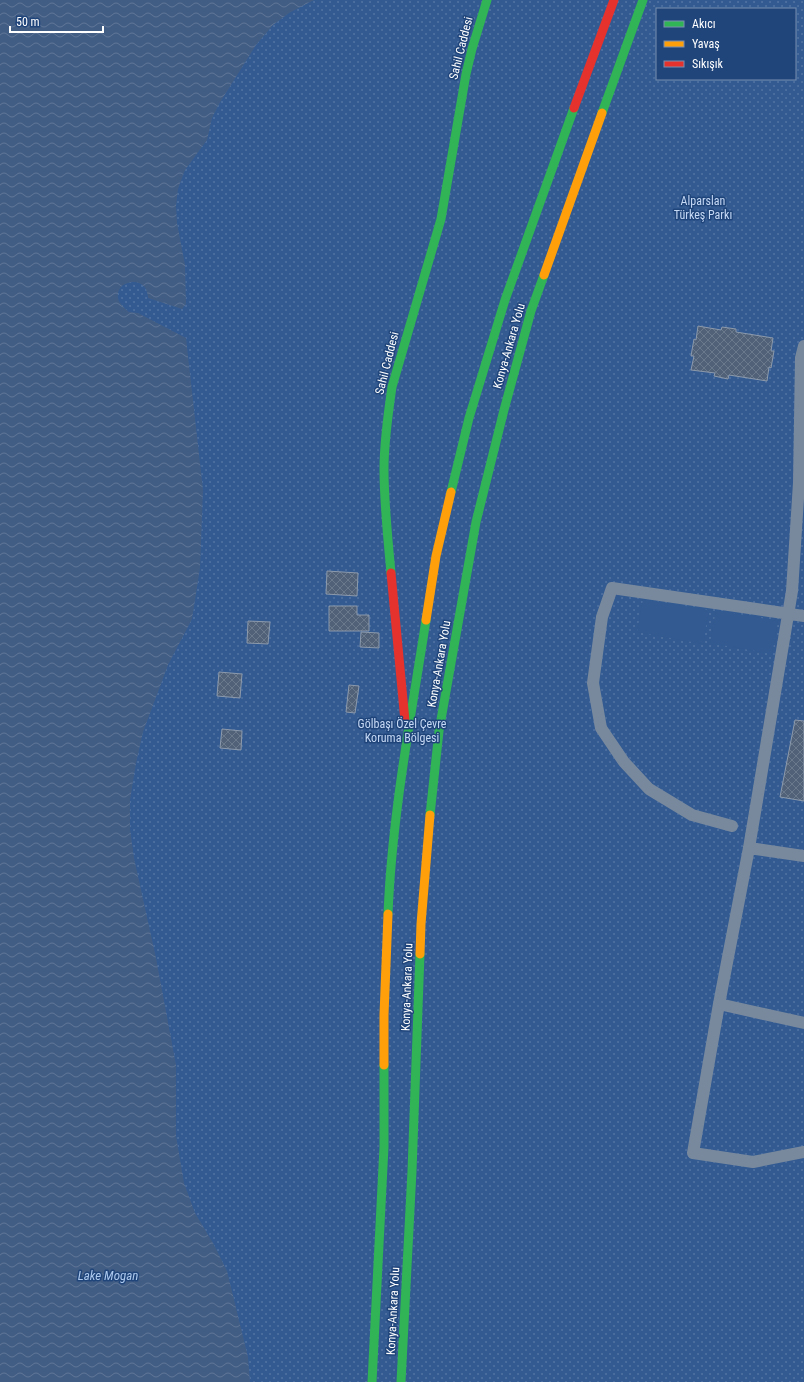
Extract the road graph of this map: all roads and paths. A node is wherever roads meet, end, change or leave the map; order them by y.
1 (487, 0) edge
2 (614, 0) edge
3 (643, 0) edge
4 (804, 346) edge
5 (802, 396) edge
6 (788, 613) junction
7 (804, 616) edge
8 (407, 741) junction
9 (732, 826) dead end
10 (749, 848) junction
11 (804, 856) edge
12 (719, 1004) junction
13 (804, 1023) edge
14 (804, 1152) edge
15 (372, 1382) edge
16 (401, 1382) edge

1 - 8 main road, Sahil Caddesi
2 - 8 main road
3 - 16 main road, Konya-Ankara Yolu
4 - 5 street
5 - 6 street
6 - 7 street
6 - 9 street
6 - 10 street
8 - 15 main road
10 - 11 street
10 - 12 street
12 - 13 street
12 - 14 street

